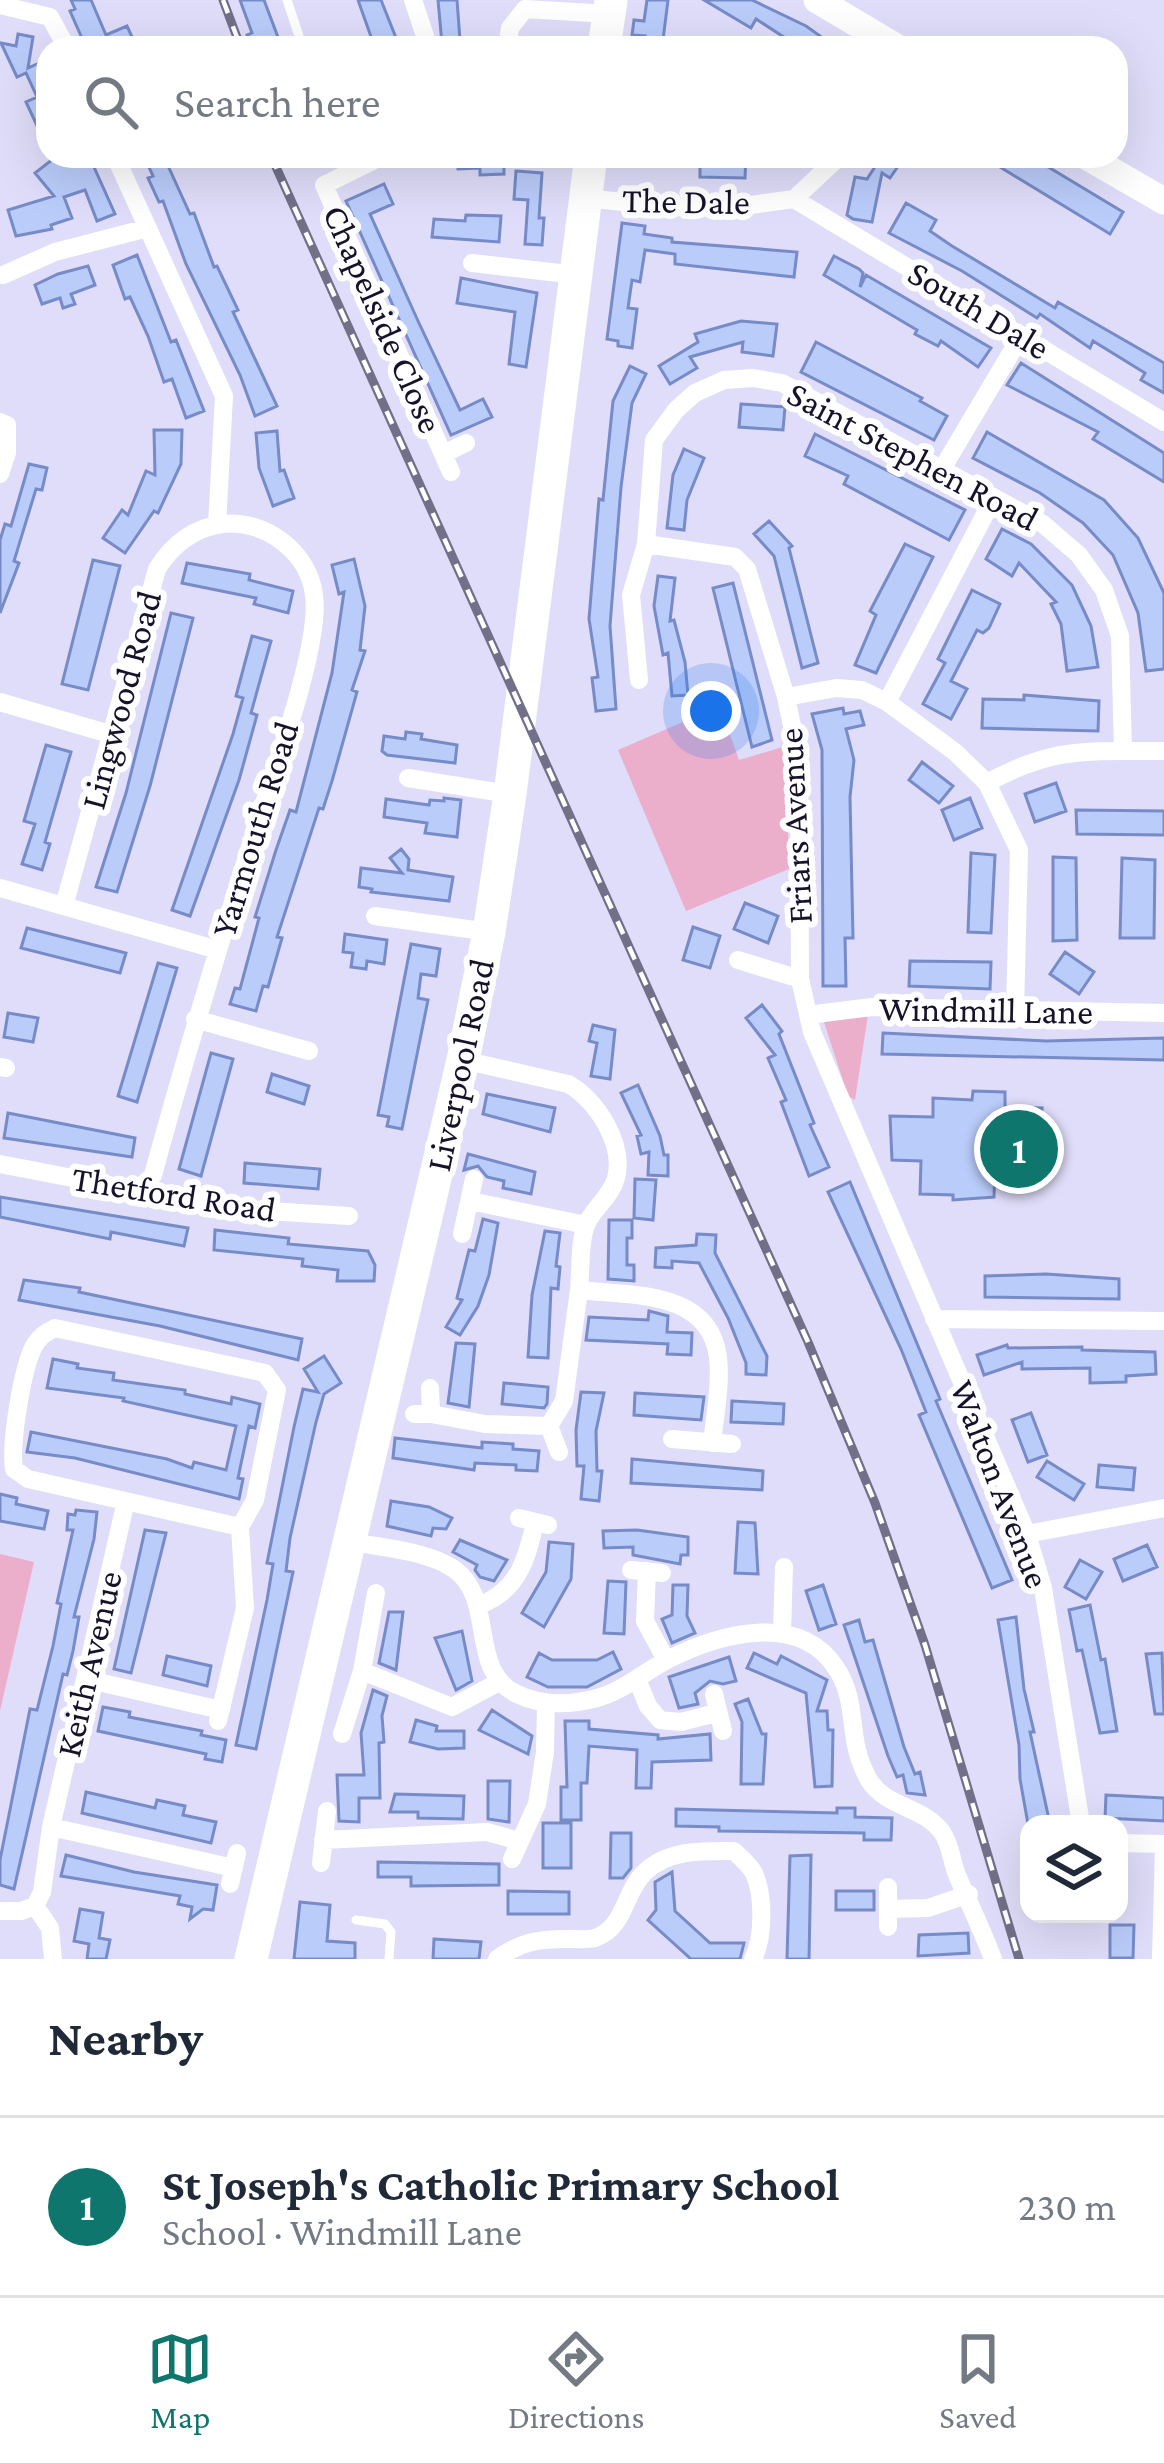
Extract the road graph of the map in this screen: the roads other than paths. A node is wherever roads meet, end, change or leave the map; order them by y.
1 (287, 0) edge
2 (413, 0) edge
3 (817, 0) edge
4 (524, 4) edge
5 (0, 5) edge
6 (610, 7) edge
7 (62, 36) edge
8 (298, 36) edge
9 (425, 36) edge
10 (509, 36) edge
11 (878, 36) edge
12 (121, 168) edge
13 (348, 168) edge
14 (590, 168) edge
15 (827, 168) edge
16 (1107, 168) edge
17 (586, 198) junction
18 (794, 200) junction
19 (1164, 201) edge
20 (148, 228) junction
21 (472, 263) dead end
22 (576, 275) junction
23 (2, 278) edge
24 (1021, 336) junction
25 (0, 422) edge
26 (1164, 422) edge
27 (466, 443) dead end
28 (442, 454) junction
29 (942, 469) junction
30 (451, 472) dead end
31 (0, 474) edge
32 (993, 499) junction
33 (218, 525) junction
34 (646, 544) junction
35 (639, 680) dead end
36 (786, 697) junction
37 (0, 701) edge
38 (887, 702) junction
39 (113, 734) junction
40 (1164, 751) edge
41 (1123, 752) junction
42 (408, 778) dead end
43 (987, 782) junction
44 (510, 794) junction
45 (0, 888) edge
46 (64, 906) junction
47 (375, 916) dead end
48 (489, 932) junction
49 (218, 950) junction
50 (738, 960) dead end
51 (800, 979) junction
52 (1015, 1011) junction
53 (1164, 1013) edge
54 (808, 1015) junction
55 (195, 1019) junction
56 (309, 1051) dead end
57 (463, 1060) junction
58 (0, 1164) edge
59 (475, 1179) dead end
60 (144, 1185) junction
61 (470, 1201) junction
62 (348, 1216) dead end
63 (586, 1225) junction
64 (894, 1226) joint
65 (462, 1234) dead end
66 (579, 1290) junction
67 (934, 1319) junction
68 (1164, 1321) edge
69 (430, 1388) dead end
70 (549, 1426) junction
71 (672, 1439) dead end
72 (559, 1452) dead end
73 (126, 1501) junction
74 (1164, 1508) edge
75 (534, 1522) dead end
76 (240, 1527) junction
77 (1027, 1534) junction
78 (348, 1541) junction
79 (784, 1567) dead end
80 (647, 1571) dead end
81 (376, 1593) dead end
82 (480, 1605) junction
83 (782, 1633) junction
84 (666, 1660) junction
85 (362, 1671) junction
86 (85, 1679) junction
87 (637, 1679) junction
88 (499, 1682) junction
89 (546, 1702) junction
90 (718, 1713) dead end
91 (342, 1734) dead end
92 (327, 1811) dead end
93 (1080, 1815) edge
94 (51, 1827) junction
95 (323, 1840) junction
96 (1128, 1843) edge
97 (1164, 1844) edge
98 (321, 1863) dead end
99 (234, 1868) dead end
100 (888, 1887) dead end
101 (969, 1894) junction
102 (35, 1906) junction
103 (0, 1911) edge
104 (356, 1920) dead end
105 (53, 1959) edge
106 (250, 1959) edge
107 (389, 1959) edge
108 (496, 1959) edge
109 (753, 1959) edge
110 (993, 1959) edge
111 (1161, 1959) edge

1 - 8 lane
2 - 9 street
3 - 11 street
4 - 6 street
4 - 10 street
5 - 7 street
12 - 20 street
13 - 28 street, Chapelside Close
14 - 17 highway, Liverpool Road
15 - 18 street, The Dale
16 - 19 street
17 - 18 street, The Dale
17 - 22 highway, Liverpool Road
18 - 24 street, South Dale
20 - 23 street
20 - 33 street
21 - 22 street
22 - 44 highway, Liverpool Road
24 - 26 street, South Dale
24 - 29 street
25 - 31 street
27 - 28 street, Chapelside Close
28 - 30 street, Chapelside Close
29 - 32 street, Saint Stephen Road
29 - 34 street, Saint Stephen Road
32 - 38 street
32 - 41 street, Saint Stephen Road
33 - 39 street, Lingwood Road
33 - 49 street, Yarmouth Road
34 - 35 street, Saint Stephen Road
34 - 36 street, Friars Avenue
36 - 38 street
36 - 51 street, Friars Avenue
37 - 39 street
38 - 43 street
39 - 46 street, Lingwood Road
40 - 41 street
41 - 43 street
42 - 44 street
43 - 52 street
44 - 48 highway, Liverpool Road
45 - 46 street
46 - 49 street
47 - 48 street
48 - 57 highway, Liverpool Road
49 - 55 street, Yarmouth Road
50 - 51 street, Friars Avenue
51 - 54 street, Friars Avenue
52 - 53 street, Windmill Lane
52 - 54 street, Windmill Lane
54 - 64 street, Friars Avenue
55 - 56 street
55 - 60 street, Yarmouth Road
57 - 63 street
57 - 78 highway, Liverpool Road
58 - 60 street, Thetford Road
59 - 61 street
60 - 62 street, Thetford Road
61 - 63 street
61 - 65 street
63 - 66 street
64 - 67 street, Walton Avenue
66 - 70 street
66 - 71 street
67 - 68 street
67 - 77 street, Walton Avenue
69 - 70 street
70 - 72 street
73 - 76 street
73 - 76 street
73 - 86 street, Keith Avenue
74 - 77 street
75 - 82 street
76 - 86 street
77 - 93 street, Walton Avenue
78 - 82 street
78 - 106 highway, Liverpool Road
79 - 83 street
80 - 84 street
81 - 85 street
82 - 88 street
83 - 84 street
83 - 101 street
84 - 87 street
85 - 88 street
85 - 91 street
86 - 94 street, Keith Avenue
87 - 89 street
87 - 90 street
88 - 89 street
89 - 95 street
92 - 95 street
94 - 99 street
94 - 102 street, Keith Avenue
95 - 98 street
96 - 97 street
97 - 111 street
100 - 101 street
101 - 110 street
102 - 103 street
102 - 105 street
104 - 107 lane
108 - 109 street

